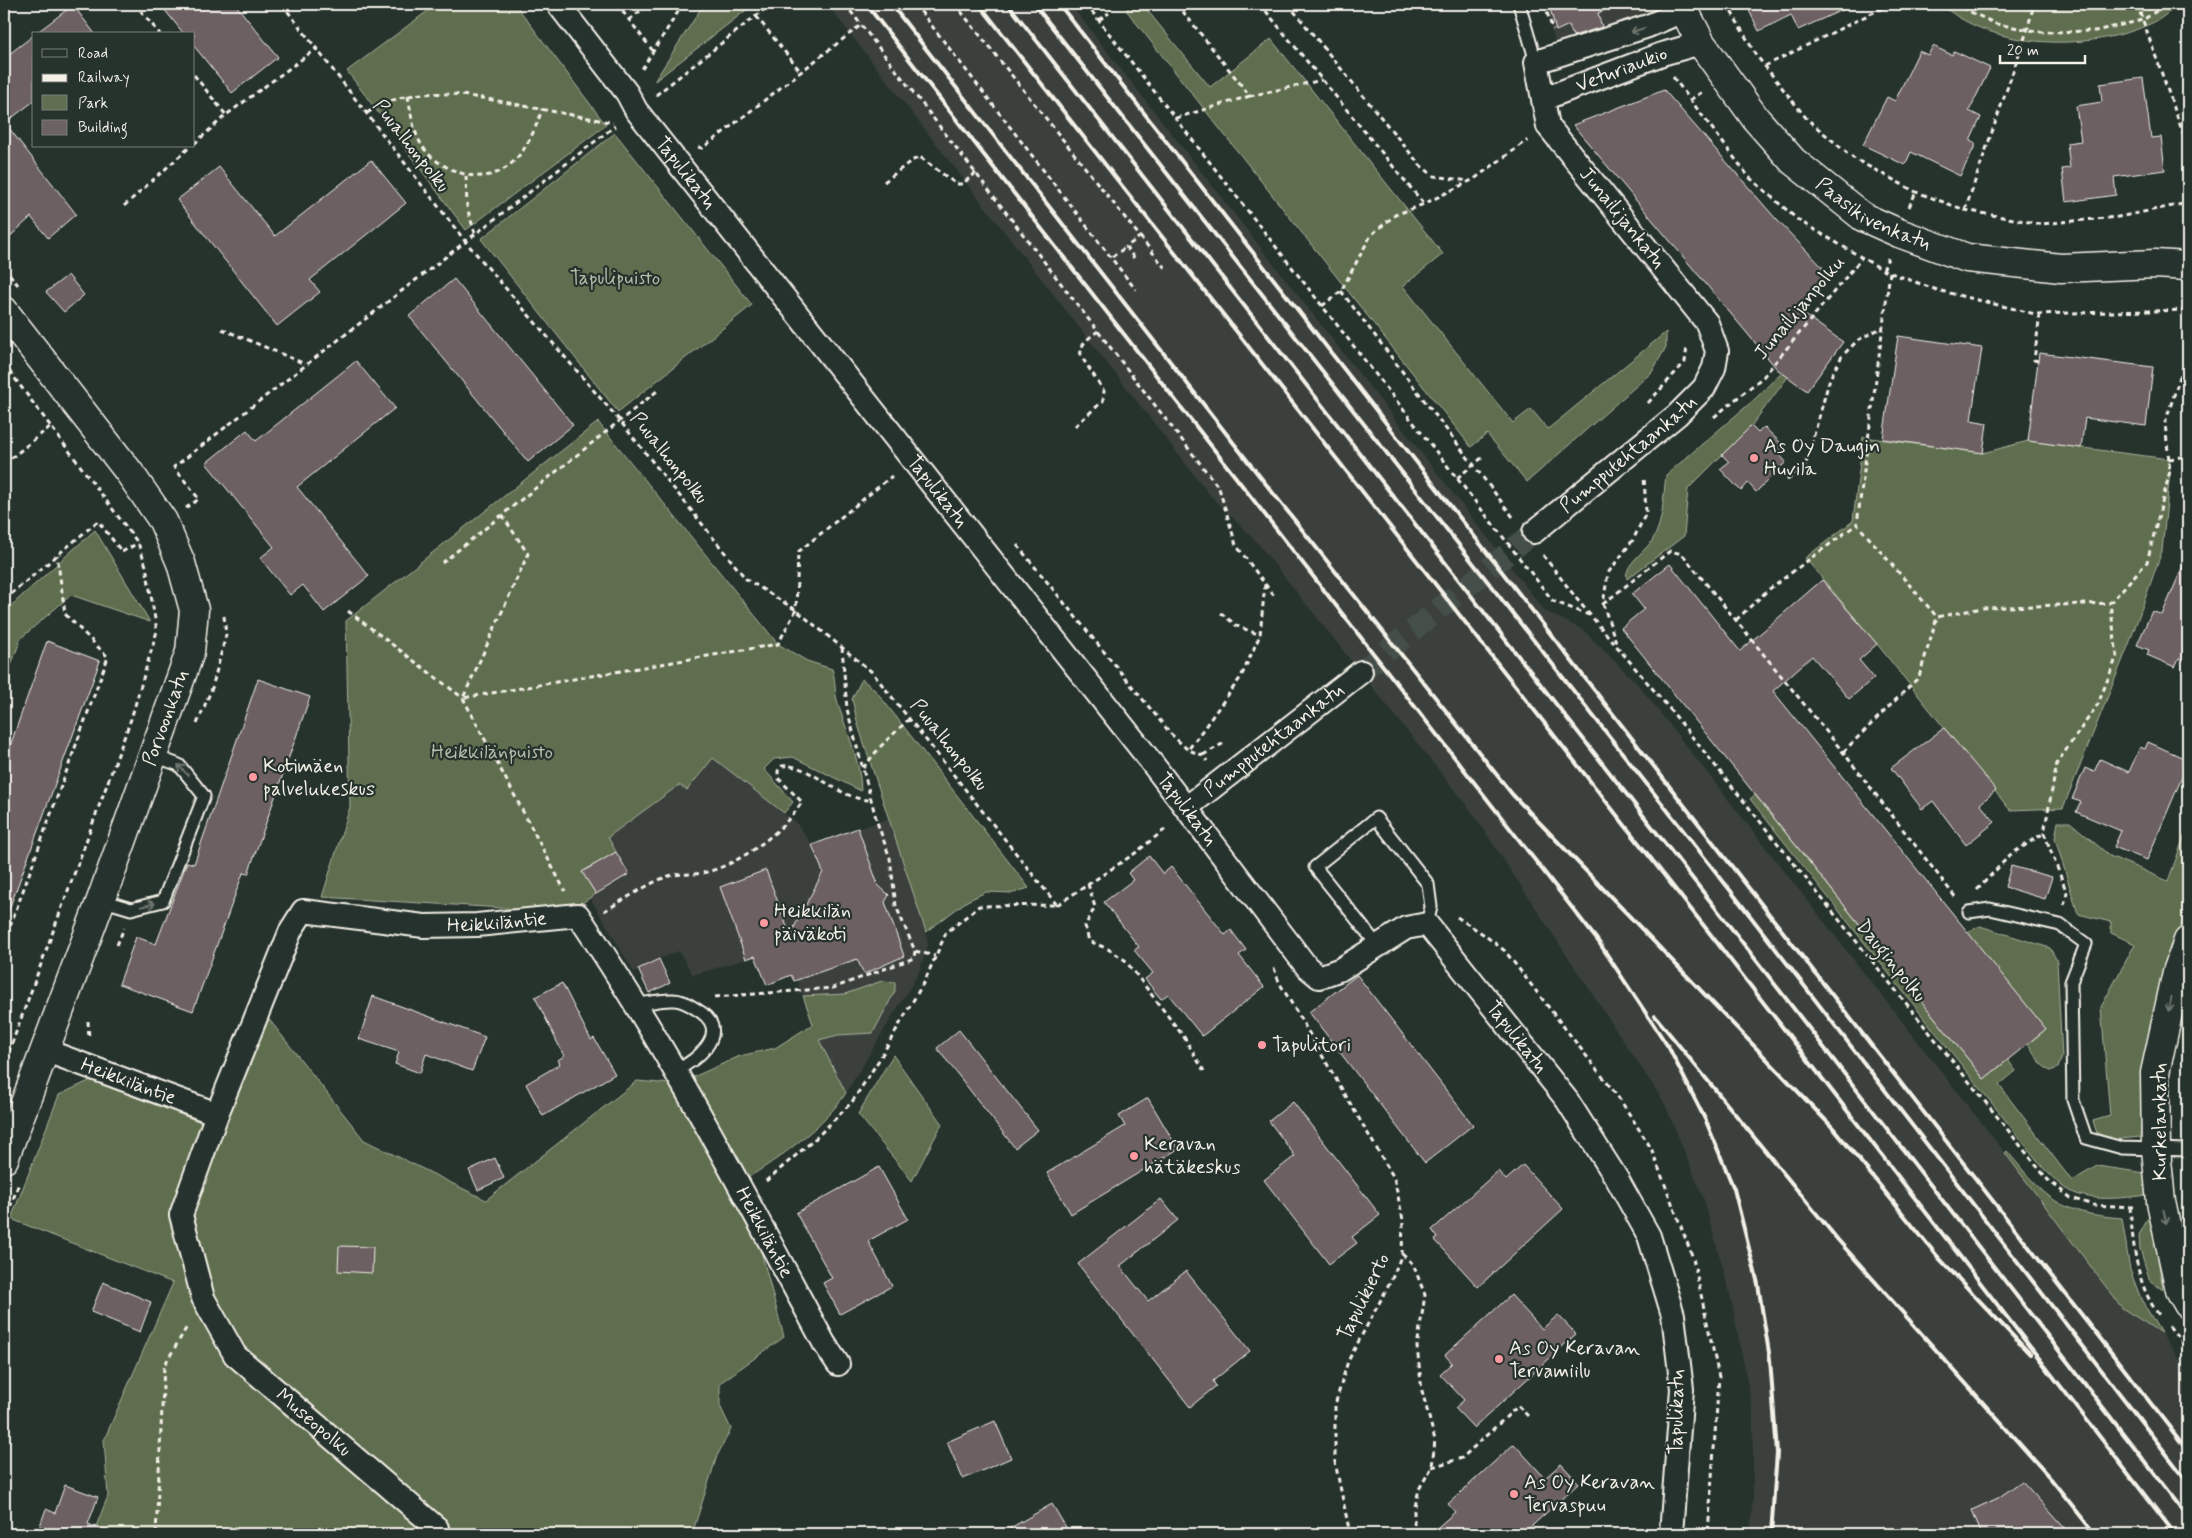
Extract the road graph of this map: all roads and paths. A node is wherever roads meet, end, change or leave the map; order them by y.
1 (135, 4) edge
2 (282, 4) edge
3 (558, 4) edge
4 (617, 4) edge
5 (648, 4) edge
6 (683, 4) edge
7 (771, 4) edge
8 (844, 4) edge
9 (915, 4) edge
10 (955, 4) edge
11 (1086, 4) edge
12 (1177, 4) edge
13 (1260, 4) edge
14 (1288, 4) edge
15 (1519, 4) edge
16 (1727, 4) edge
17 (1890, 4) edge
18 (1954, 4) edge
19 (2034, 4) edge
20 (2050, 4) edge
21 (2079, 4) edge
22 (2137, 4) edge
23 (2167, 4) edge
24 (1682, 7) edge
25 (1109, 13) dead end
26 (756, 16) junction
27 (630, 20) junction
28 (1099, 20) junction
29 (2143, 20) junction
30 (861, 25) junction
31 (2027, 31) junction
32 (158, 32) edge
33 (1701, 44) junction
34 (317, 48) junction
35 (653, 51) junction
36 (1536, 62) junction
37 (1765, 66) junction
38 (801, 72) junction
39 (195, 76) edge
40 (1322, 80) junction
41 (627, 93) junction
42 (408, 96) junction
43 (1250, 96) junction
44 (654, 97) dead end
45 (1543, 100) junction
46 (542, 109) junction
47 (367, 113) junction
48 (226, 114) junction
49 (1176, 118) junction
50 (716, 138) dead end
51 (1526, 142) dead end
52 (195, 143) edge
53 (2188, 147) edge
54 (189, 148) edge
55 (976, 174) junction
56 (466, 176) junction
57 (884, 182) dead end
58 (1469, 182) junction
59 (1916, 192) junction
60 (2188, 203) edge
61 (1424, 204) junction
62 (124, 206) dead end
63 (1965, 210) junction
64 (1907, 212) dead end
65 (475, 233) junction
66 (1140, 236) junction
67 (465, 241) junction
68 (1126, 247) junction
69 (2188, 254) edge
70 (1112, 257) junction
71 (1134, 258) dead end
72 (1861, 259) dead end
73 (2155, 264) junction
74 (2188, 266) edge
75 (4, 267) edge
76 (1164, 268) dead end
77 (1890, 272) dead end
78 (20, 288) dead end
79 (1136, 290) dead end
80 (1341, 291) junction
81 (1322, 306) junction
82 (4, 310) edge
83 (2040, 314) dead end
84 (1883, 327) junction
85 (222, 329) dead end
86 (1098, 331) junction
87 (1687, 342) dead end
88 (2188, 352) edge
89 (2038, 361) dead end
90 (4, 364) edge
91 (305, 364) junction
92 (1714, 368) joint
93 (1762, 378) dead end
94 (657, 391) dead end
95 (1646, 405) dead end
96 (620, 420) junction
97 (51, 426) junction
98 (1075, 426) dead end
99 (2188, 456) edge
100 (1483, 457) dead end
101 (2169, 459) junction
102 (4, 464) edge
103 (1473, 466) junction
104 (893, 475) dead end
105 (1644, 476) dead end
106 (1457, 478) junction
107 (1788, 480) dead end
108 (179, 501) dead end
109 (185, 509) junction
110 (502, 515) junction
111 (189, 516) dead end
112 (1857, 524) junction
113 (1534, 532) tunnel mouth
114 (138, 543) junction
115 (1016, 545) dead end
116 (56, 555) junction
117 (442, 563) dead end
118 (1264, 584) junction
119 (1274, 596) dead end
120 (4, 600) edge
121 (2110, 603) junction
122 (1604, 604) junction
123 (223, 610) dead end
124 (796, 610) junction
125 (348, 611) dead end
126 (1220, 613) dead end
127 (1591, 615) dead end
128 (1937, 617) junction
129 (1736, 620) junction
130 (1260, 635) junction
131 (842, 646) junction
132 (1361, 672) tunnel mouth
133 (463, 698) junction
134 (909, 719) junction
135 (1188, 750) junction
136 (1843, 752) junction
137 (152, 755) junction
138 (1203, 755) dead end
139 (180, 765) junction
140 (863, 768) junction
141 (872, 800) junction
142 (1186, 808) junction
143 (1168, 827) dead end
144 (2044, 833) junction
145 (1088, 884) junction
146 (101, 900) junction
147 (1057, 904) junction
148 (131, 909) junction
149 (1965, 909) junction
150 (588, 914) junction
151 (1427, 924) junction
152 (2060, 925) junction
153 (2188, 941) edge
154 (4, 943) edge
155 (1378, 946) junction
156 (915, 951) junction
157 (114, 954) dead end
158 (935, 956) junction
159 (688, 1004) junction
160 (635, 1005) junction
161 (1294, 1006) dead end
162 (91, 1014) dead end
163 (44, 1050) junction
164 (81, 1063) junction
165 (4, 1065) edge
166 (675, 1071) junction
167 (1204, 1071) dead end
168 (217, 1114) junction
169 (2156, 1149) junction
170 (2188, 1150) edge
171 (4, 1159) edge
172 (20, 1180) dead end
173 (747, 1199) junction
174 (2161, 1202) junction
175 (4, 1224) edge
176 (1402, 1254) junction
177 (203, 1298) junction
178 (2188, 1304) edge
179 (838, 1364) dead end
180 (1528, 1416) dead end
181 (1432, 1467) junction
182 (438, 1532) edge
183 (156, 1534) edge
184 (1350, 1534) edge
185 (1414, 1534) edge
186 (1671, 1534) edge

1 - 32 path
2 - 34 path, Puualhonpolku
3 - 41 street, Tapulikatu
4 - 27 path
5 - 27 path
6 - 35 path
7 - 26 path
8 - 30 path
9 - 70 path
10 - 66 path
11 - 28 path
12 - 43 path
13 - 40 path
14 - 58 path
15 - 36 lane
16 - 37 path
17 - 37 path
18 - 31 path
19 - 31 path
20 - 21 path
22 - 29 path
23 - 29 path
24 - 33 street, Paasikivenkatu
24 -> 36 street, Veturiaukio
25 - 28 path
26 - 38 path
26 - 44 path
27 - 35 path
28 - 49 path
29 - 31 path
29 - 53 path
30 - 38 path
30 - 55 path
31 - 63 path
33 - 45 street, Veturiaukio
33 - 73 street, Paasikivenkatu
34 - 47 path, Puualhonpolku
34 - 48 path
35 - 41 path
36 - 45 street, Junailijankatu
37 - 59 path
38 - 50 path
39 - 48 path
40 - 43 path
40 - 61 path
41 - 142 street, Tapulikatu
42 - 46 path
42 - 47 path
42 - 56 path
43 - 49 path
45 - 92 street, Junailijankatu
46 - 56 path
46 - 65 path
47 - 67 path, Puualhonpolku
48 - 52 path
49 - 81 path
51 - 58 path
54 - 62 path
55 - 57 path
55 - 86 path
56 - 65 path
58 - 61 path
59 - 63 path
59 - 64 path
60 - 63 path
61 - 80 path
65 - 67 path
66 - 68 path
66 - 76 path
67 - 91 path
67 - 96 path, Puualhonpolku
68 - 70 path
68 - 71 path
69 - 73 street, Paasikivenkatu
70 - 79 path
72 - 93 path, Junailijanpolku
73 - 74 street, Paasikivenkatu
75 - 78 path
77 - 84 path
80 - 81 path
80 - 103 path
81 - 106 path
82 - 137 street, Porvoonkatu
83 - 89 path
84 - 107 path
84 - 112 path
85 - 91 path
86 - 98 path
86 - 118 path
87 - 95 path
88 - 101 path
90 - 97 path
91 - 109 path
92 - 113 street, Pumpputehtaankatu
94 - 96 path
96 - 110 path
96 - 124 path, Puualhonpolku
97 - 102 path
97 - 114 path
99 - 101 path
100 - 103 path
101 - 121 path
103 - 106 path
104 - 124 path
105 - 122 path
106 - 127 path
108 - 109 path
109 - 111 path
110 - 117 path
110 - 133 path
112 - 128 path
112 - 129 path
114 - 116 path
114 - 165 path
115 - 135 path
116 - 120 path
116 - 154 path
118 - 119 path
118 - 130 path
121 - 128 path
121 - 144 path
122 - 129 path
122 - 174 path, Dauginpolku
123 - 139 path
124 - 131 path, Puualhonpolku
124 - 133 path
125 - 133 path
126 - 130 path
128 - 136 path
129 - 136 path
130 - 135 path
131 - 134 path, Puualhonpolku
131 - 140 path
132 - 142 street, Pumpputehtaankatu
133 - 150 path
134 - 140 path
134 - 147 path, Puualhonpolku
135 - 138 path
136 - 149 path
137 - 139 lane
137 - 146 street, Porvoonkatu
148 -> 139 lane
140 - 141 path
141 - 150 path
141 - 156 path
142 - 155 street, Tapulikatu
143 - 145 path
144 - 149 path
144 - 152 path
145 - 147 path
145 - 167 path
146 - 148 lane
146 - 163 street, Porvoonkatu
147 - 158 path
148 - 157 path
149 - 152 lane
150 - 160 street, Heikkiläntie
150 - 168 street, Heikkiläntie
151 - 155 street, Tapulikatu
151 - 155 lane
151 - 186 street, Tapulikatu
152 - 169 lane
153 -> 169 street, Kurkelankatu
156 - 158 path
156 - 159 path
158 - 173 path
159 - 160 lane
159 - 166 lane
160 - 166 street, Heikkiläntie
161 - 176 path, Tapulikierto
162 - 164 path
163 - 164 street, Heikkiläntie
163 - 171 street, Porvoonkatu
164 - 168 street, Heikkiläntie
166 - 173 street, Heikkiläntie
168 - 177 street, Museopolku
169 - 170 lane
169 - 174 street, Kurkelankatu
172 - 175 path
173 - 179 street, Heikkiläntie
174 -> 178 street, Kurkelankatu
176 - 181 path
176 - 184 path, Tapulikierto
177 - 182 street, Museopolku
177 - 183 path
180 - 181 path
181 - 185 path

